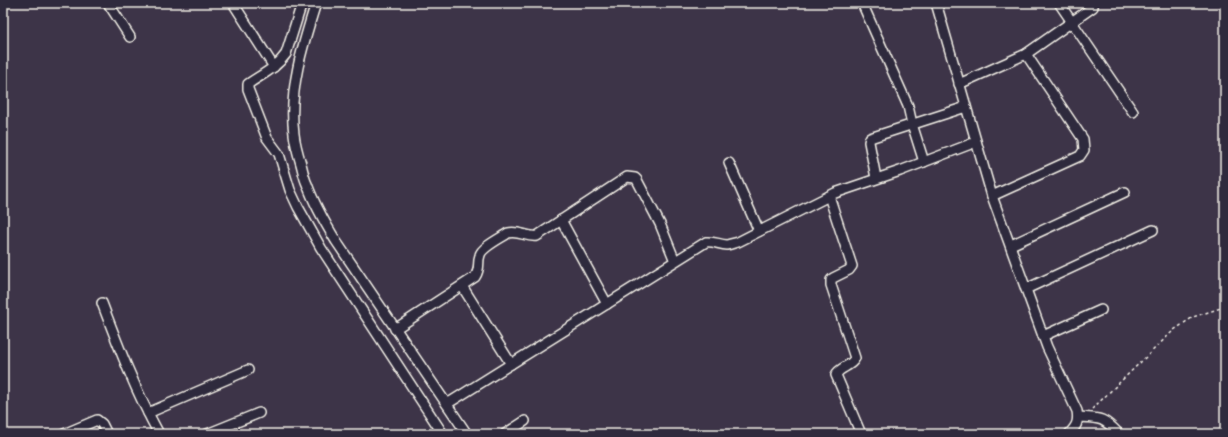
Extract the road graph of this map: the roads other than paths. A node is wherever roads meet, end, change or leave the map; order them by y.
1 (108, 3) edge
2 (234, 3) edge
3 (302, 3) edge
4 (316, 3) edge
5 (862, 3) edge
6 (936, 3) edge
7 (1059, 3) edge
8 (1093, 7) dead end
9 (1072, 22) junction
10 (130, 37) dead end
11 (1026, 54) junction
12 (274, 66) junction
13 (959, 84) junction
14 (966, 107) junction
15 (1133, 112) dead end
16 (912, 124) junction
17 (976, 142) junction
18 (924, 162) junction
19 (730, 163) dead end
20 (876, 178) junction
21 (1126, 192) dead end
22 (829, 196) junction
23 (992, 196) junction
24 (561, 220) junction
25 (1153, 230) dead end
26 (759, 231) junction
27 (1011, 245) junction
28 (675, 261) junction
29 (462, 286) junction
30 (1026, 289) junction
31 (102, 303) dead end
32 (607, 304) junction
33 (1101, 310) dead end
34 (395, 329) junction
35 (1043, 336) junction
36 (511, 364) junction
37 (248, 370) dead end
38 (447, 404) junction
39 (148, 413) junction
40 (259, 413) dead end
41 (1081, 417) junction
42 (525, 421) dead end
43 (64, 434) edge
44 (108, 434) edge
45 (159, 434) edge
46 (207, 434) edge
47 (444, 434) edge
48 (467, 434) edge
49 (505, 434) edge
50 (861, 434) edge
51 (1069, 434) edge
52 (1119, 434) edge

1 - 10 street
2 - 12 street
3 - 12 street
4 - 34 street
5 - 16 street
6 - 13 street
7 - 9 street
8 - 9 street
9 - 11 street
9 - 15 street
11 - 13 street
11 - 23 street
12 - 47 street
13 - 14 street
14 - 16 street
14 - 17 street
16 - 18 street
16 - 20 street
17 - 18 street
17 - 23 street
18 - 20 street
19 - 26 street
20 - 22 street
21 - 27 street
22 - 26 street
22 - 50 street
23 - 27 street
24 - 28 street
24 - 29 street
24 - 32 street
25 - 30 street
26 - 28 street
27 - 30 street
28 - 32 street
29 - 34 street
29 - 36 street
30 - 35 street
31 - 39 street
32 - 36 street
33 - 35 street
34 - 38 street
35 - 41 street
36 - 38 street
37 - 39 street
38 - 48 street
39 - 45 street
40 - 46 street
41 - 51 street
41 - 52 street
42 - 49 street
43 - 44 street

